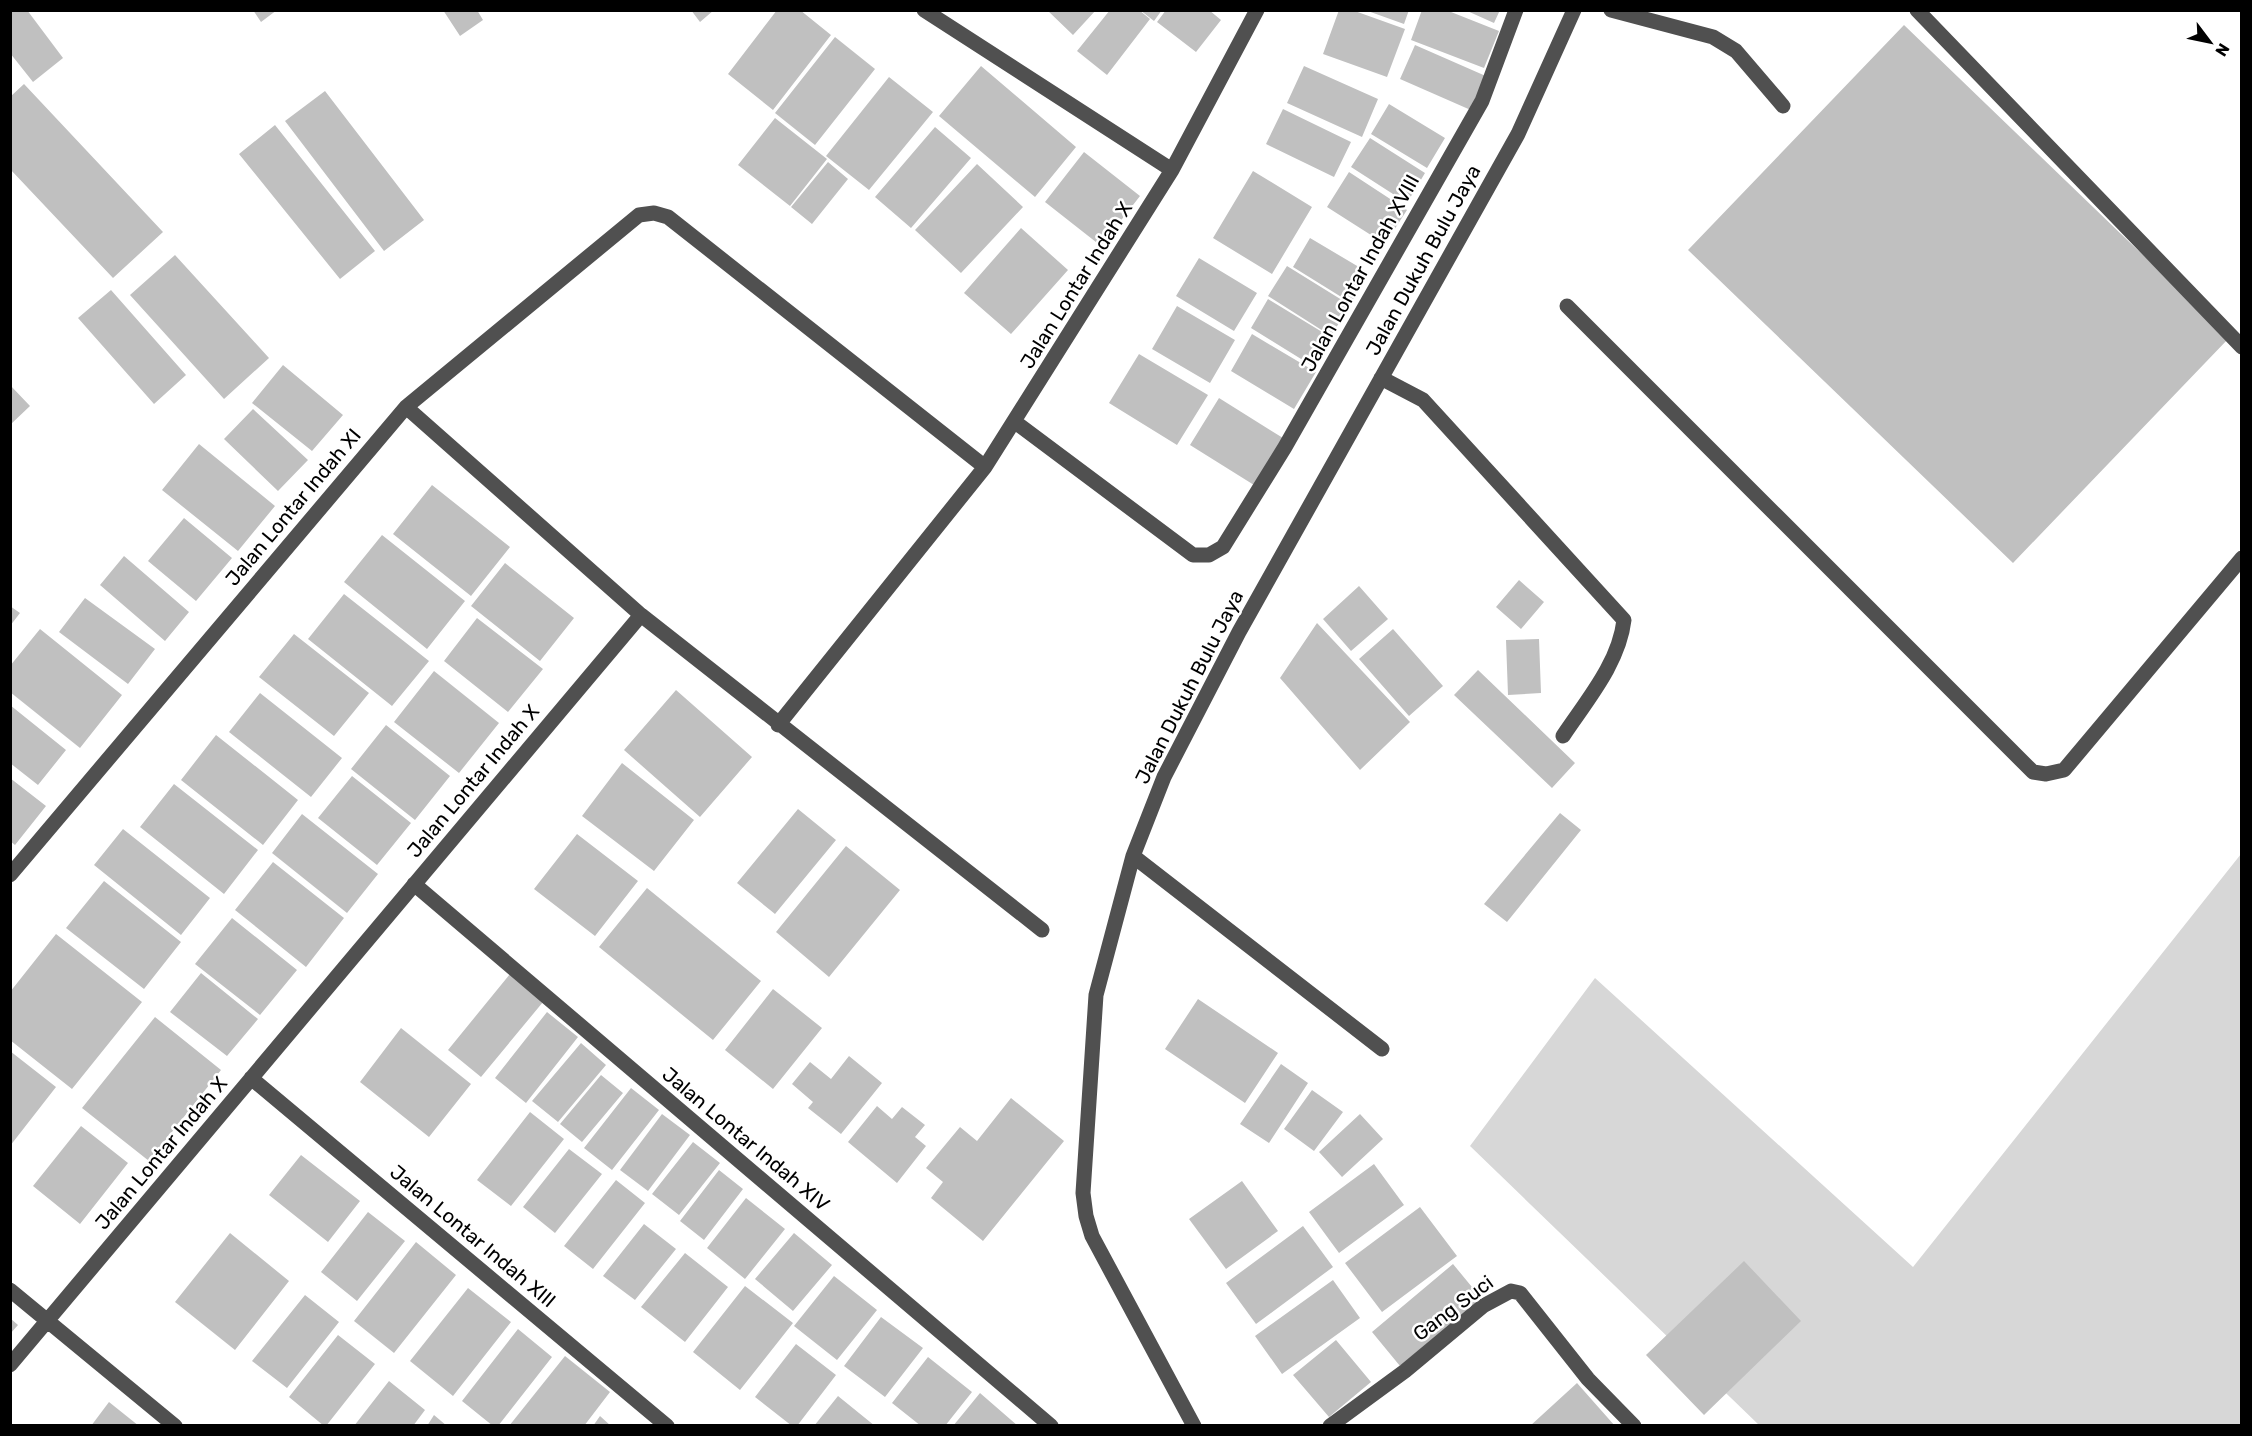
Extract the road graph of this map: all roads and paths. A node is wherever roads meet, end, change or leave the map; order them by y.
1 (924, 10) edge
2 (1257, 10) edge
3 (1516, 10) edge
4 (1574, 10) edge
5 (1611, 10) edge
6 (1917, 10) edge
7 (1783, 106) dead end
8 (1172, 170) junction
9 (1567, 306) dead end
10 (2241, 346) edge
11 (1381, 378) junction
12 (406, 407) junction
13 (1015, 422) junction
14 (985, 467) junction
15 (2241, 558) edge
16 (640, 615) junction
17 (778, 725) junction
18 (1563, 736) dead end
19 (1133, 856) junction
20 (10, 875) edge
21 (414, 884) junction
22 (1042, 930) dead end
23 (1382, 1049) dead end
24 (251, 1078) junction
25 (10, 1290) edge
26 (48, 1321) junction
27 (10, 1365) edge
28 (175, 1425) edge
29 (668, 1425) edge
30 (1051, 1425) edge
31 (1194, 1425) edge
32 (1330, 1425) edge
33 (1634, 1425) edge

1 - 8 street
2 - 8 street, Jalan Lontar Indah X
3 - 13 street, Jalan Lontar Indah XVIII
4 - 11 street, Jalan Dukuh Bulu Jaya
5 - 7 street
6 - 10 street
8 - 13 street, Jalan Lontar Indah X
9 - 15 street
11 - 18 street
11 - 19 street, Jalan Dukuh Bulu Jaya
12 - 14 street, Jalan Lontar Indah XI
12 - 16 street
12 - 20 street, Jalan Lontar Indah XI
13 - 14 street, Jalan Lontar Indah X
14 - 17 street, Jalan Lontar Indah X
16 - 17 street
16 - 21 street, Jalan Lontar Indah X
17 - 22 street
19 - 23 street
19 - 31 street, Jalan Dukuh Bulu Jaya
21 - 24 street, Jalan Lontar Indah X
21 - 30 street, Jalan Lontar Indah XIV
24 - 26 street, Jalan Lontar Indah X
24 - 29 street, Jalan Lontar Indah XIII
25 - 26 street
26 - 27 street, Jalan Lontar Indah X
26 - 28 street
32 - 33 street, Gang Suci

